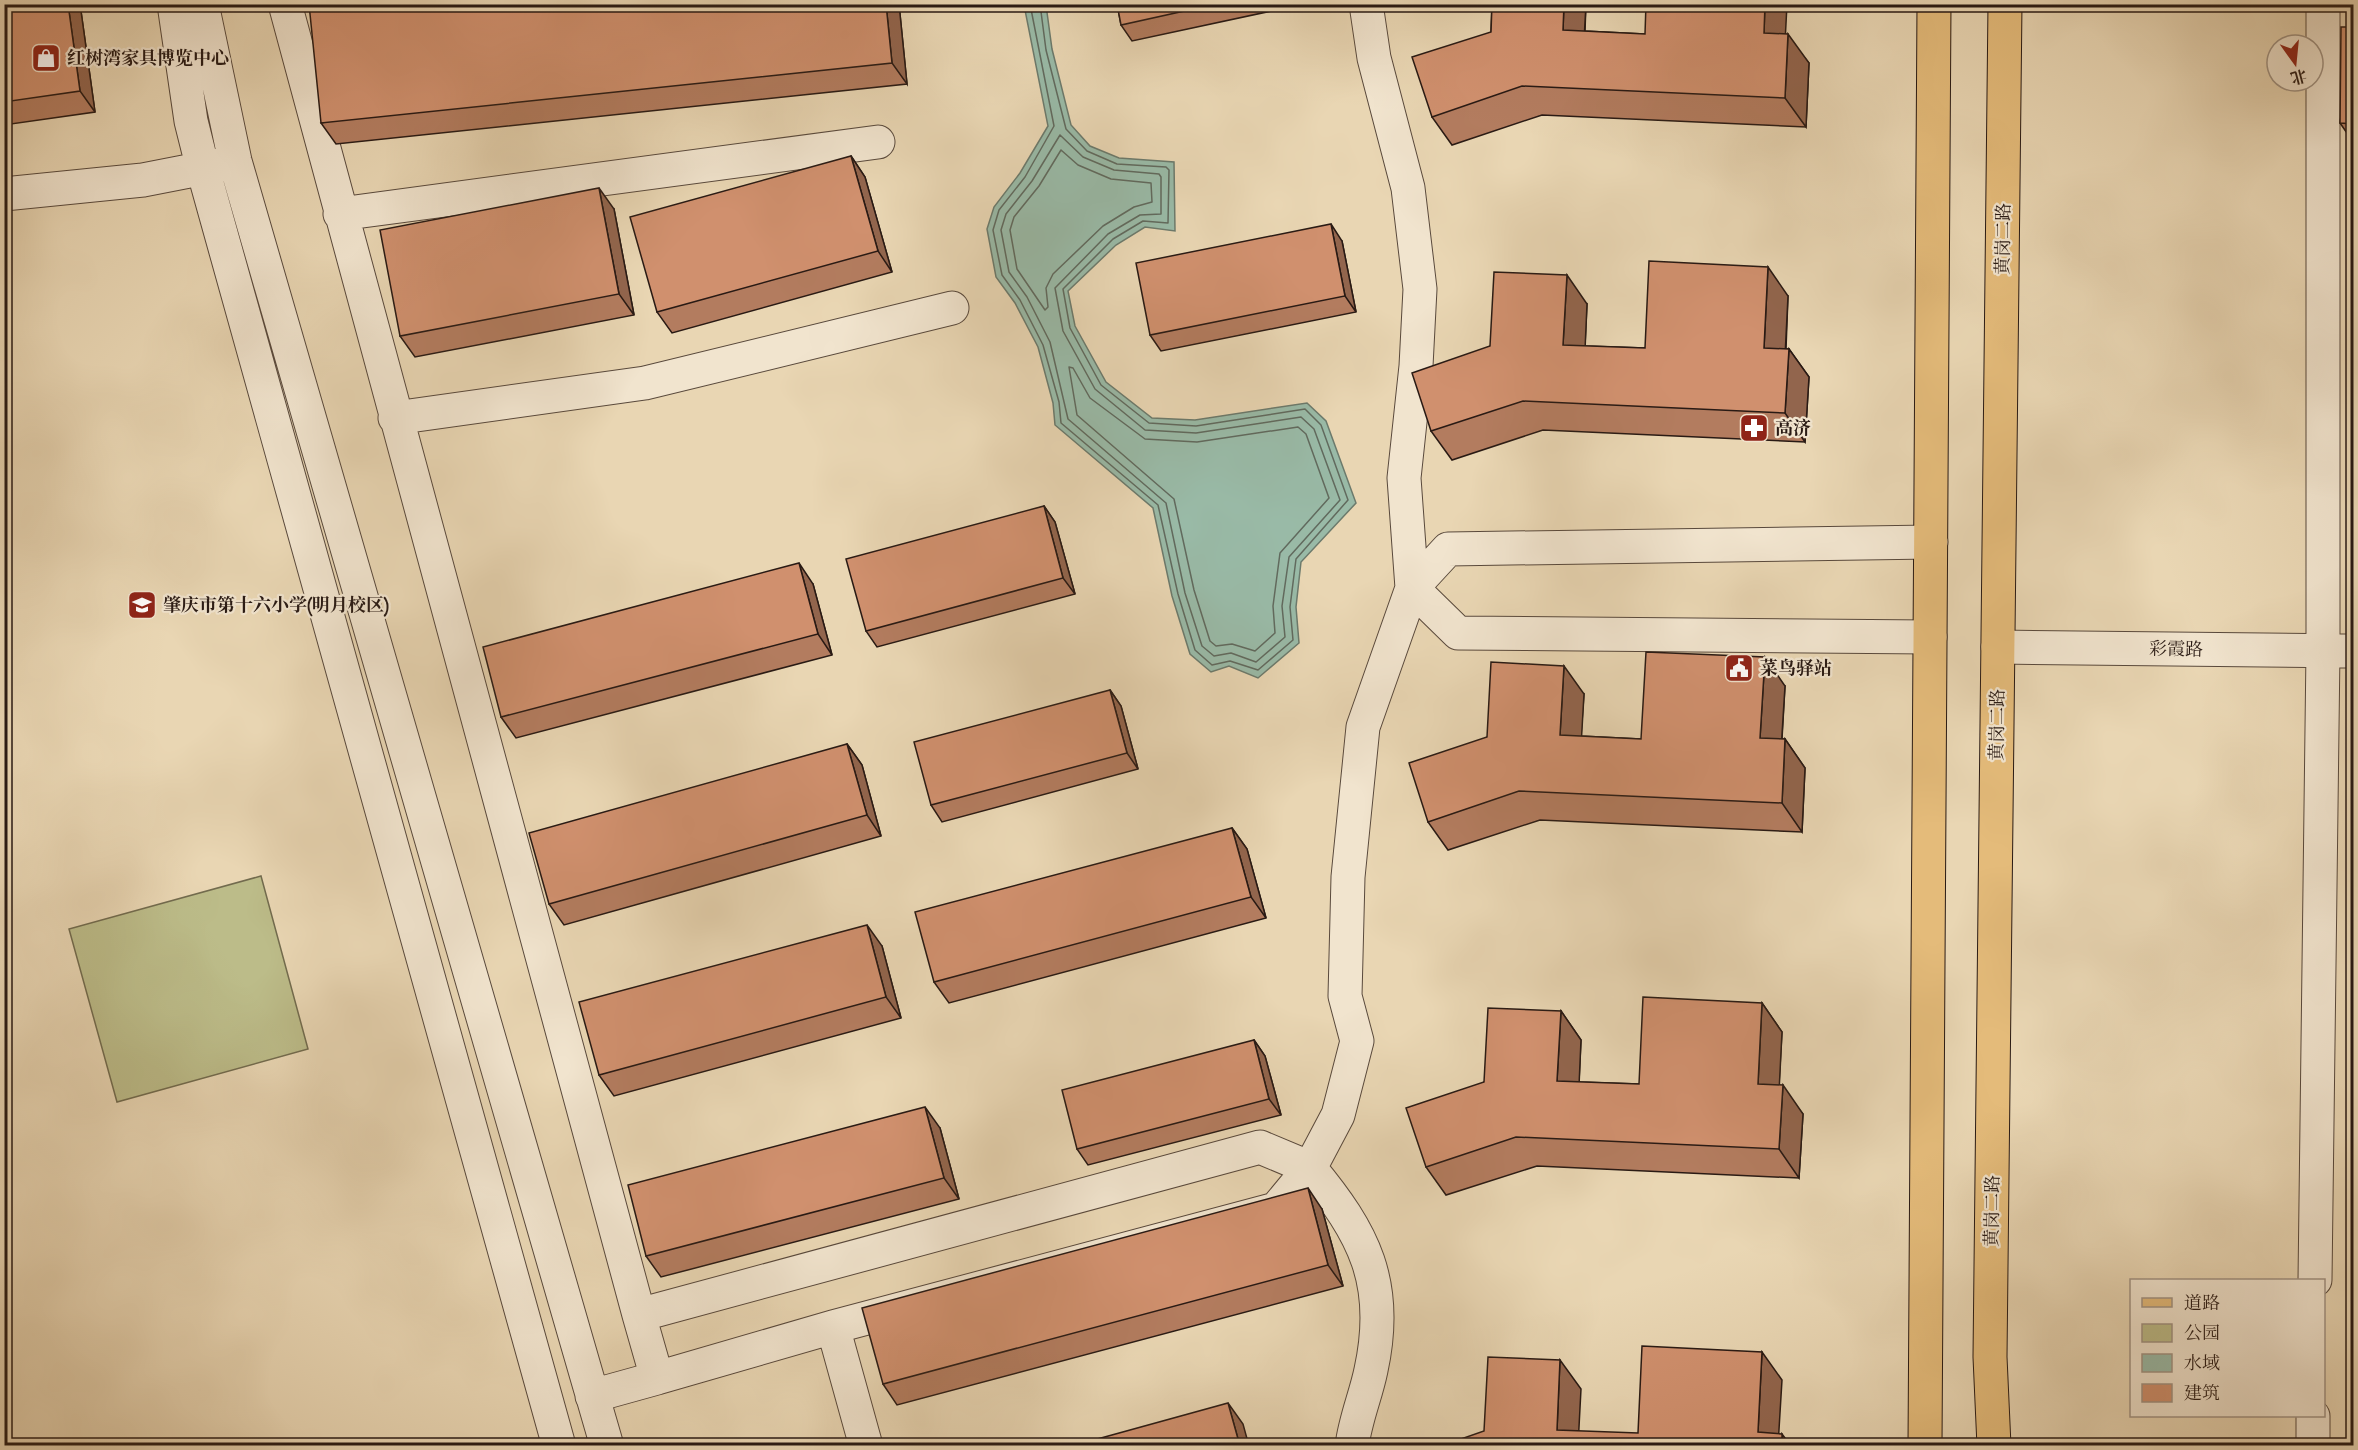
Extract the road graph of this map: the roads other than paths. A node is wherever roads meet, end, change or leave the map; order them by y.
1 (174, 4) edge
2 (202, 4) edge
3 (285, 4) edge
4 (1366, 4) edge
5 (1934, 4) edge
6 (2005, 4) edge
7 (2323, 4) edge
8 (878, 142) dead end
9 (235, 161) junction
10 (203, 170) junction
11 (4, 194) edge
12 (340, 214) junction
13 (952, 308) dead end
14 (395, 418) junction
15 (1931, 542) junction
16 (1412, 588) junction
17 (1930, 637) junction
18 (1998, 647) junction
19 (2338, 651) edge
20 (1310, 1168) junction
21 (2315, 1279) edge
22 (639, 1316) junction
23 (833, 1327) junction
24 (657, 1378) junction
25 (592, 1396) junction
26 (2313, 1417) edge
27 (559, 1446) edge
28 (607, 1446) edge
29 (866, 1446) edge
30 (1352, 1446) edge
31 (1925, 1446) edge
32 (1994, 1446) edge
33 (2313, 1446) edge

1 - 10 street
2 - 9 street
3 - 12 street
4 - 16 street
5 - 15 main road
6 - 18 main road, 黄岗二路
7 - 19 street
8 - 12 street
9 - 10 street
9 - 25 street
10 - 11 street
10 - 27 street
12 - 14 street
13 - 14 street
14 - 22 street
15 - 16 street
15 - 17 main road
16 - 17 street
16 - 20 street
17 - 31 main road
18 - 19 street, 彩霞路
18 - 32 main road, 黄岗二路
19 - 21 street
20 - 22 street
20 - 23 street
20 - 30 street
22 - 24 street
23 - 24 street
23 - 29 street
24 - 25 street
25 - 28 street
26 - 33 street

